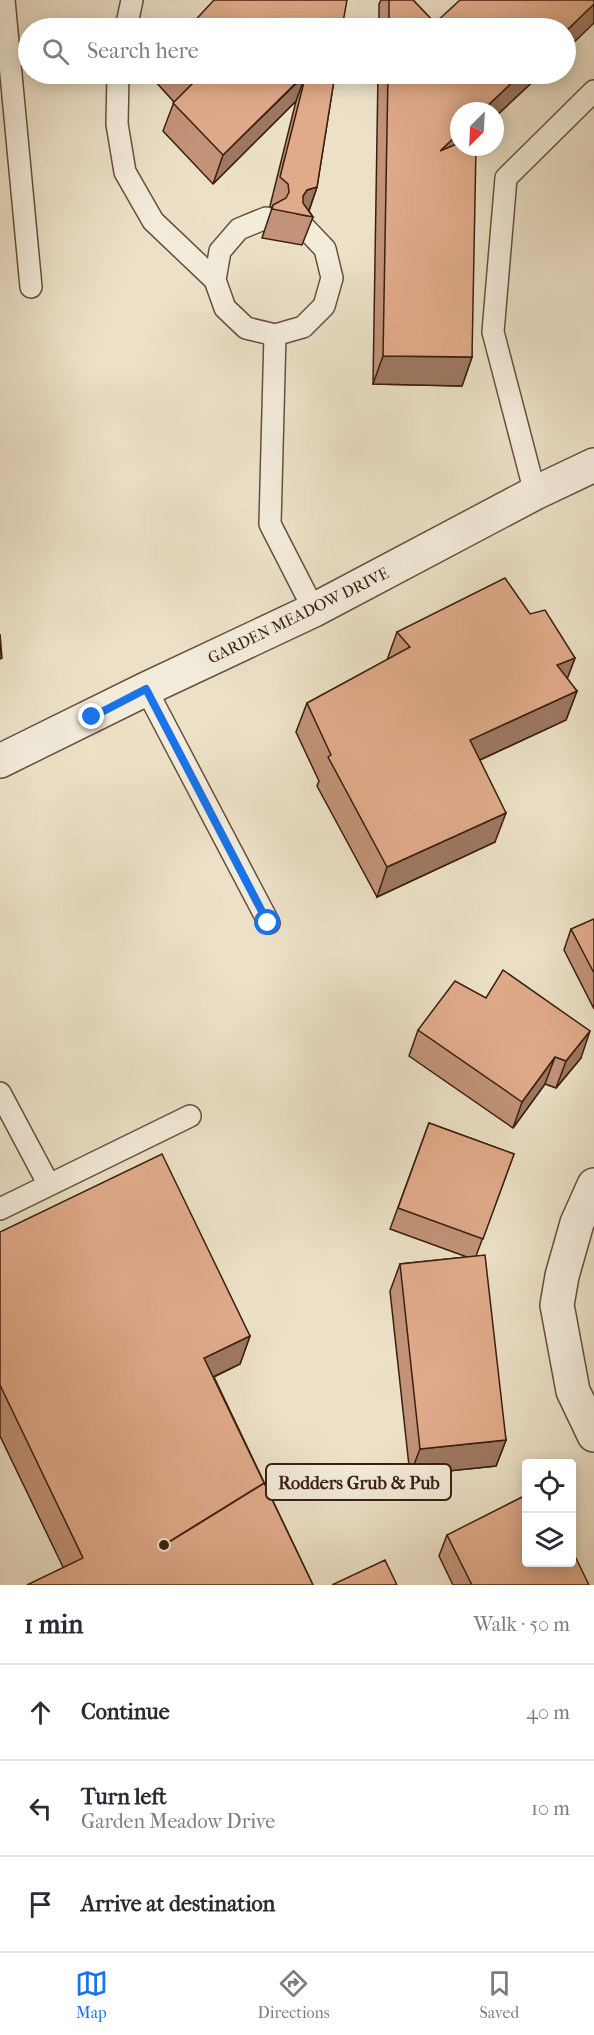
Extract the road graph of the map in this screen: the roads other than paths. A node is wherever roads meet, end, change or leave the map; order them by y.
1 (4, 0) edge
2 (132, 0) edge
3 (128, 18) edge
4 (118, 84) edge
5 (594, 92) edge
6 (266, 218) dead end
7 (305, 228) edge
8 (215, 280) junction
9 (31, 287) dead end
10 (275, 335) junction
11 (594, 465) edge
12 (536, 494) junction
13 (314, 610) junction
14 (146, 689) junction
15 (0, 761) edge
16 (268, 923) dead end
17 (0, 1093) edge
18 (190, 1116) dead end
19 (49, 1185) junction
20 (594, 1185) edge
21 (0, 1209) edge
22 (594, 1435) edge

1 - 9 lane
2 - 3 lane
4 - 8 lane
5 - 12 lane
6 - 8 lane
7 - 10 lane
8 - 10 lane
10 - 13 lane
11 - 12 street, GARDEN MEADOW DRIVE
12 - 13 street, GARDEN MEADOW DRIVE
13 - 14 street, GARDEN MEADOW DRIVE
14 - 15 street, GARDEN MEADOW DRIVE
14 - 16 lane
17 - 19 lane
18 - 19 lane
19 - 21 lane
20 - 22 street

